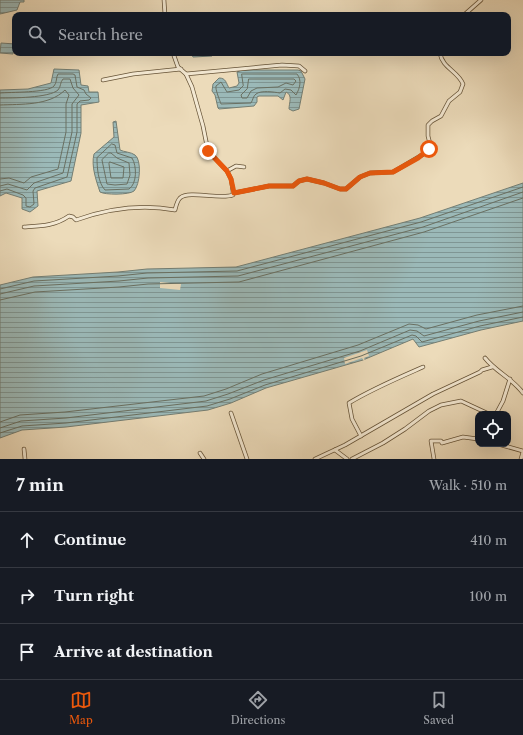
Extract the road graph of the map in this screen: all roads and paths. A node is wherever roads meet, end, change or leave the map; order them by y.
1 (164, 0) edge
2 (482, 0) edge
3 (165, 12) edge
4 (468, 12) edge
5 (174, 56) edge
6 (441, 56) edge
7 (180, 69) junction
8 (305, 71) dead end
9 (186, 74) junction
10 (103, 80) dead end
11 (244, 166) dead end
12 (227, 171) junction
13 (234, 193) junction
14 (24, 227) dead end
15 (485, 358) dead end
16 (423, 367) dead end
17 (492, 367) junction
18 (510, 379) junction
19 (523, 393) edge
20 (483, 411) edge
21 (498, 411) edge
22 (231, 413) dead end
23 (361, 436) junction
24 (475, 438) edge
25 (509, 447) edge
26 (24, 449) dead end
27 (335, 450) junction
28 (523, 451) edge
29 (200, 453) dead end
30 (25, 459) edge
31 (204, 459) edge
32 (247, 459) edge
33 (315, 459) edge
34 (347, 459) edge
35 (352, 459) edge
36 (434, 459) edge
37 (521, 459) edge

1 - 3 street
2 - 4 street
5 - 7 street
6 - 13 street
7 - 9 street
7 - 10 street
8 - 9 street
9 - 12 street
11 - 12 street
12 - 13 street
13 - 14 street
15 - 17 street
16 - 23 street
17 - 18 street
17 - 23 street
18 - 19 street
18 - 21 street
20 - 35 street
22 - 32 street
23 - 27 street
24 - 36 street
25 - 28 street
26 - 30 street
27 - 33 street
27 - 34 street
28 - 37 street
29 - 31 street

